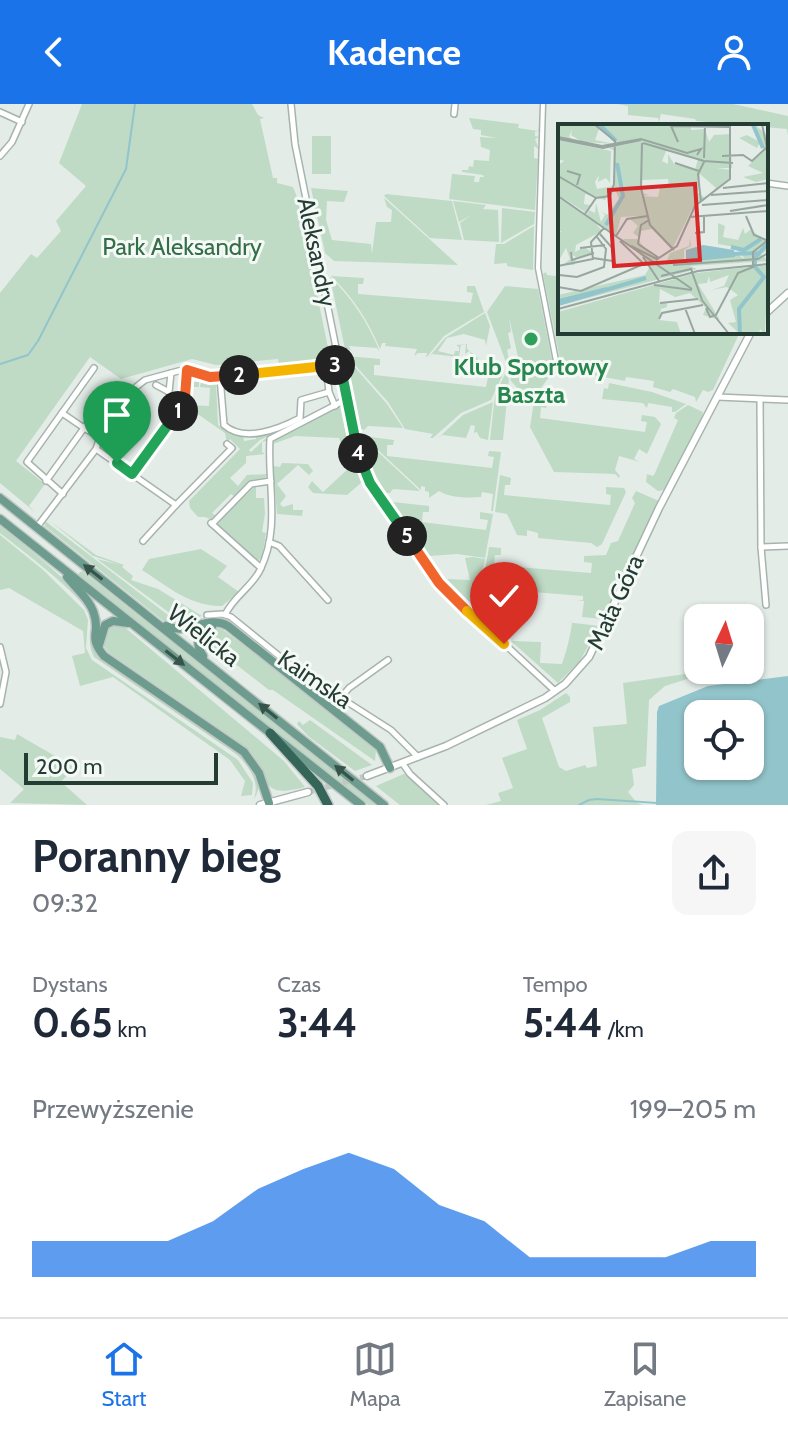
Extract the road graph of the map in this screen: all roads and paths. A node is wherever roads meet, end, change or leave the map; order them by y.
1 (29, 104) edge
2 (291, 104) edge
3 (455, 104) edge
4 (543, 104) edge
5 (0, 112) edge
6 (454, 114) dead end
7 (22, 122) junction
8 (0, 156) edge
9 (768, 183) edge
10 (788, 186) edge
11 (788, 293) edge
12 (768, 311) edge
13 (750, 334) edge
14 (340, 364) junction
15 (326, 366) junction
16 (94, 368) dead end
17 (187, 370) junction
18 (558, 371) dead end
19 (171, 373) junction
20 (220, 377) junction
21 (156, 385) dead end
22 (120, 389) dead end
23 (329, 392) junction
24 (716, 397) junction
25 (347, 399) junction
26 (760, 399) junction
27 (788, 400) edge
28 (335, 406) junction
29 (62, 413) junction
30 (84, 428) junction
31 (100, 437) junction
32 (227, 444) dead end
33 (96, 449) junction
34 (132, 474) junction
35 (46, 481) junction
36 (271, 481) junction
37 (63, 494) junction
38 (0, 498) edge
39 (176, 505) junction
40 (0, 519) edge
41 (37, 527) junction
42 (143, 541) dead end
43 (269, 542) junction
44 (788, 546) edge
45 (761, 547) junction
46 (56, 564) junction
47 (261, 568) junction
48 (328, 600) dead end
49 (766, 605) dead end
50 (207, 615) dead end
51 (225, 620) junction
52 (154, 621) junction
53 (134, 627) junction
54 (0, 647) edge
55 (99, 650) junction
56 (388, 660) dead end
57 (214, 668) junction
58 (555, 691) junction
59 (340, 697) junction
60 (0, 704) edge
61 (332, 708) junction
62 (270, 733) junction
63 (418, 757) junction
64 (403, 764) junction
65 (390, 768) junction
66 (367, 776) tunnel mouth
67 (308, 792) tunnel mouth
68 (264, 804) edge
69 (325, 805) edge
70 (361, 805) edge
71 (384, 805) edge
72 (444, 805) edge

1 - 7 street
2 - 14 street, Aleksandry
3 - 6 street
4 - 18 street
5 - 7 street
7 - 8 street
9 - 10 street
11 - 12 street
13 - 24 street, Mała Góra
14 - 15 street
14 - 25 street, Aleksandry
15 - 20 street
15 - 23 street
16 - 29 street
17 - 19 street
17 - 20 street
17 - 34 street
19 - 21 street
19 - 31 street
20 - 23 street
22 - 30 street
23 - 28 street
24 - 26 street
24 - 58 street, Mała Góra
25 - 28 street
25 - 58 street, Aleksandry
26 - 27 street
26 - 45 street
28 - 36 street
29 - 30 street
29 - 35 street
30 - 31 street
30 - 35 street
31 - 33 street
32 - 39 street
33 - 34 street
33 - 37 street
34 - 39 street
35 - 37 street
36 - 43 street
36 - 47 street
37 - 41 street
38 - 41 main road, Wielicka
39 - 42 street
40 - 46 main road, Wielicka
52 -> 41 main road, Wielicka
43 - 47 street
43 - 48 street
44 - 45 street
45 - 49 street
46 - 53 main road, Wielicka
46 - 55 main road
47 - 51 street
50 - 51 street
51 - 52 main road
51 - 57 main road
51 - 59 street, Kaimska
51 - 61 main road
52 - 57 main road, Wielicka
53 - 55 main road
53 -> 62 main road, Wielicka
54 - 60 street
55 - 68 main road
56 - 59 street
71 -> 57 main road, Wielicka
58 - 63 street, Mała Góra
59 - 61 street
59 - 63 street, Kaimska
61 - 65 main road
62 - 69 highway
62 - 70 main road, Wielicka
63 - 64 street, Mała Góra
64 - 65 street, Mała Góra
64 - 72 street
65 - 66 street, Mała Góra
67 - 68 street

